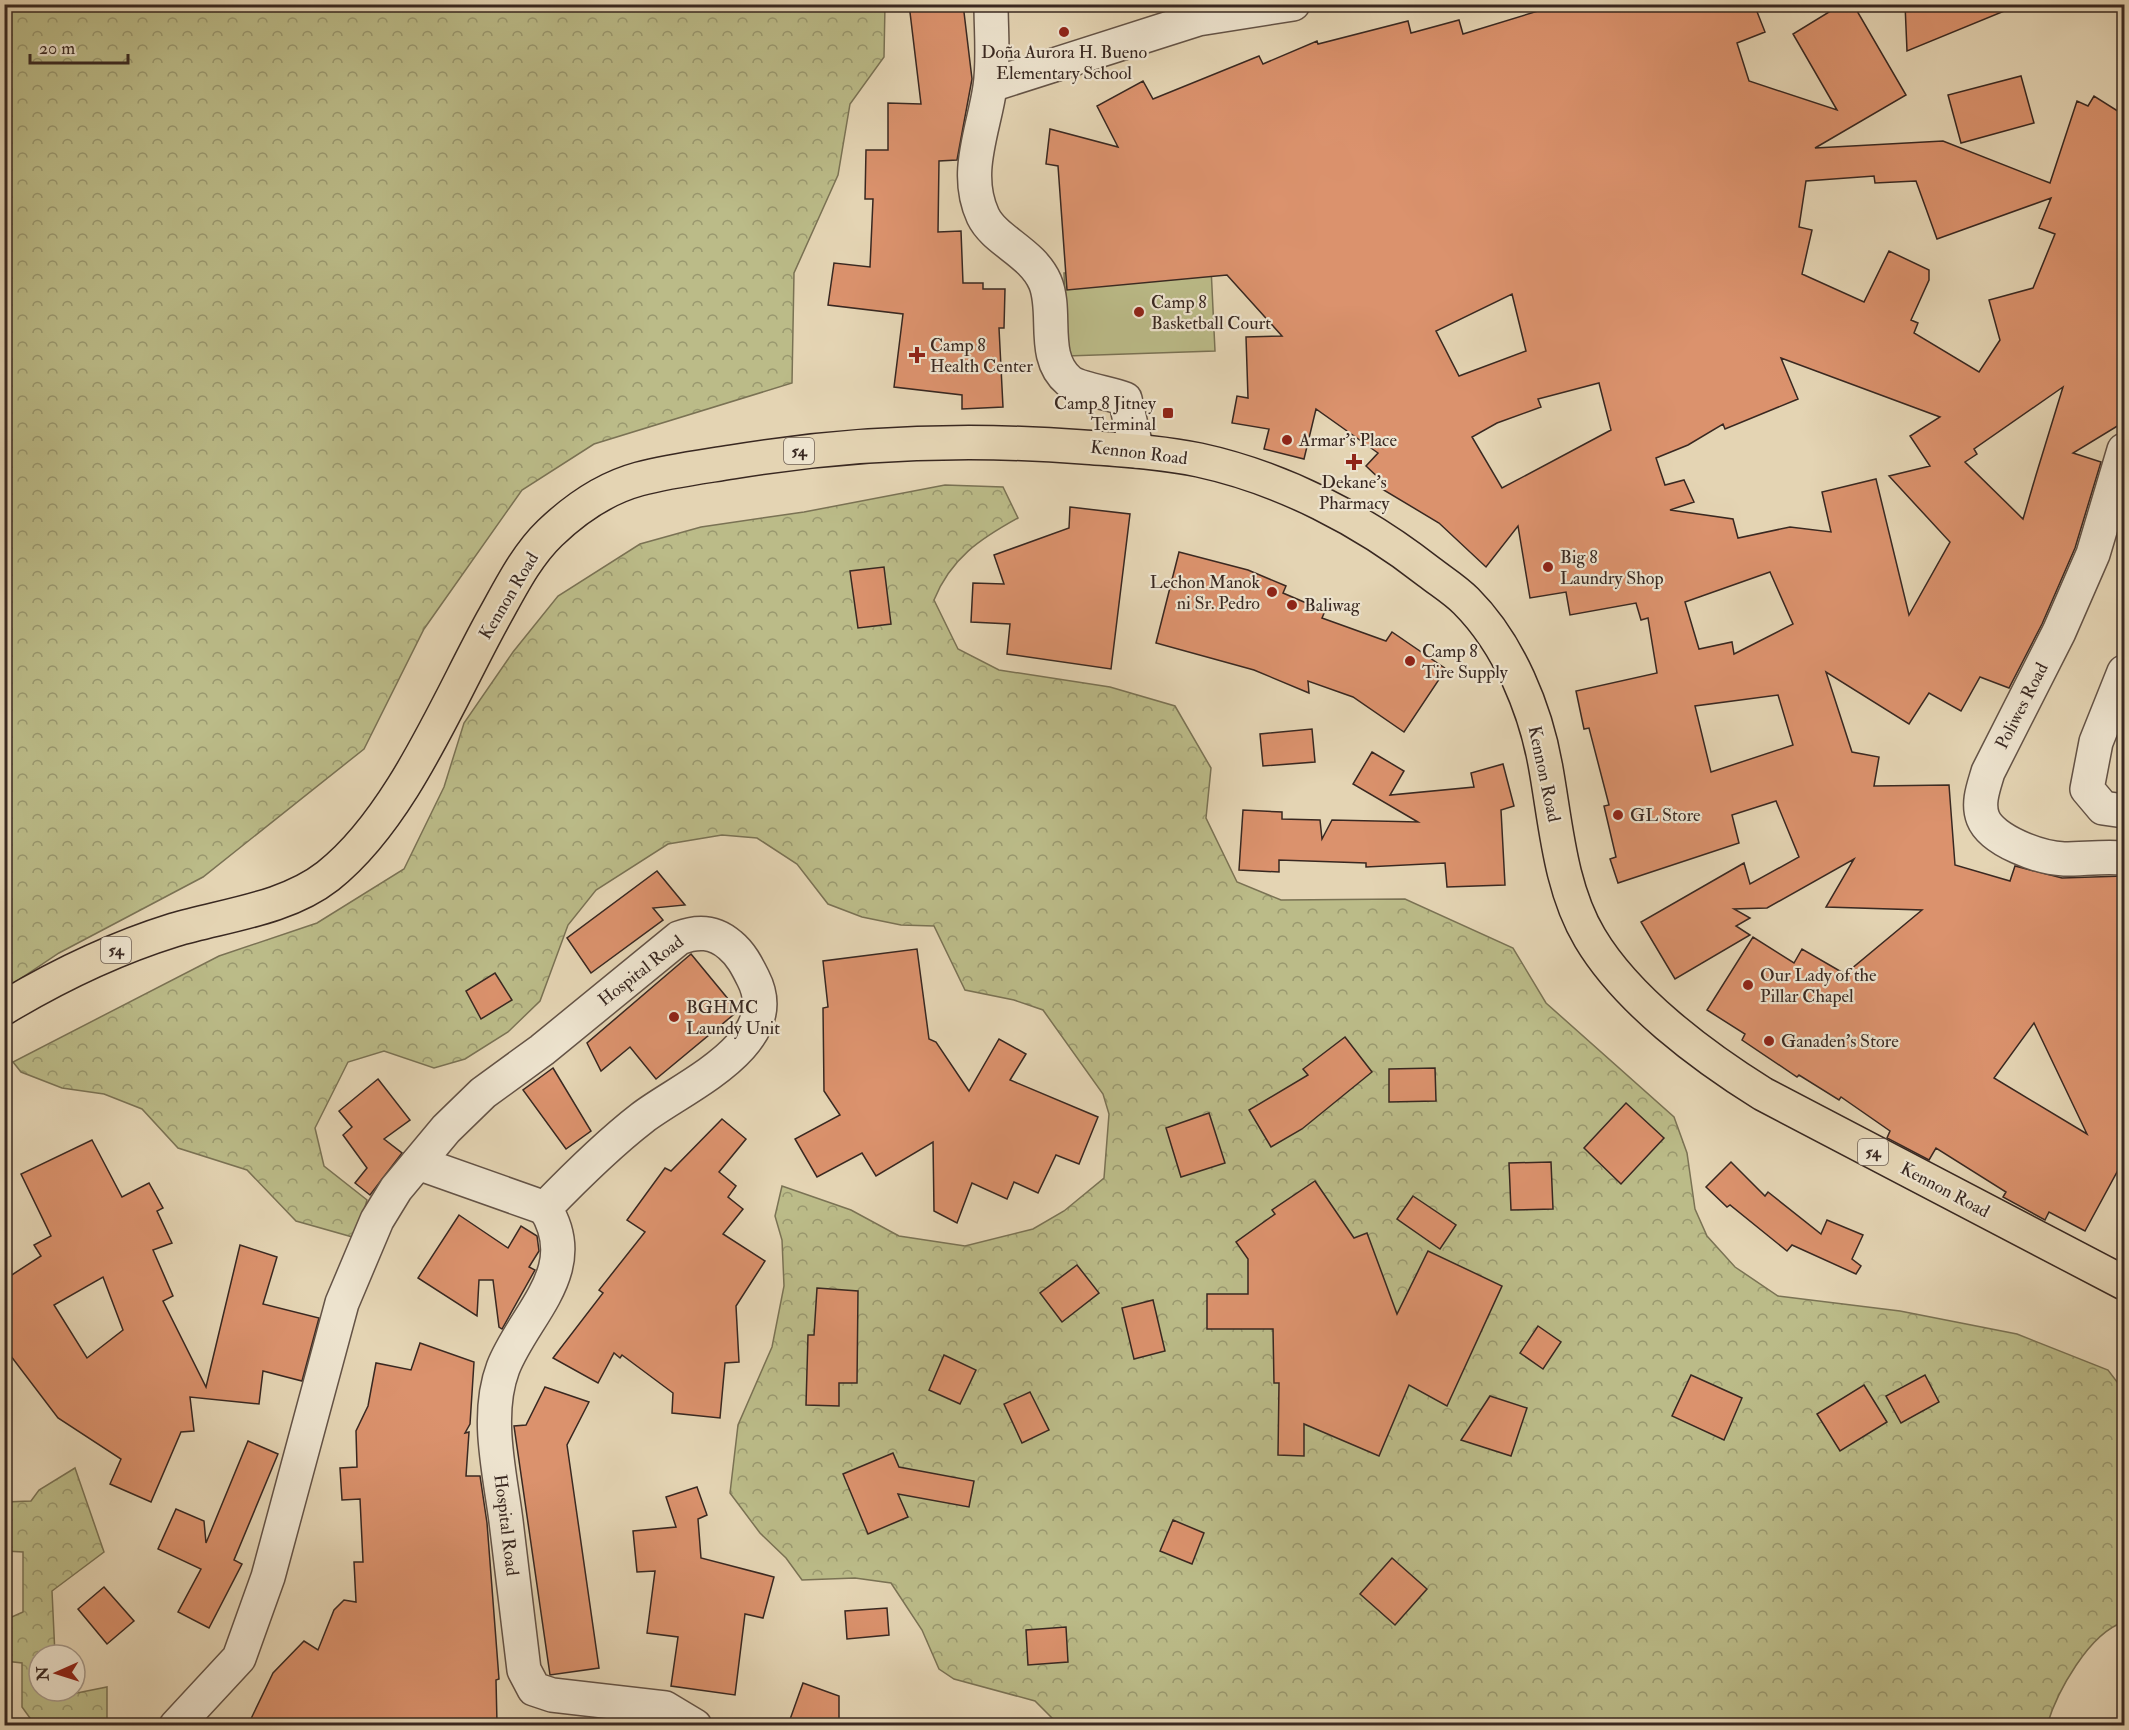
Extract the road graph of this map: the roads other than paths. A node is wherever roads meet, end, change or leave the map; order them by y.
1 (991, 4) edge
2 (1293, 4) edge
3 (991, 86) junction
4 (2124, 450) edge
5 (1137, 451) junction
6 (2124, 672) edge
7 (2124, 811) edge
8 (2124, 858) edge
9 (4, 1008) edge
10 (418, 1163) junction
11 (545, 1208) junction
12 (2124, 1283) edge
13 (176, 1725) edge
14 (695, 1725) edge

1 - 3 street
2 - 3 street
3 - 5 street
4 - 8 street, Poliwes Road
5 - 9 highway, Kennon Road / 54
5 - 12 highway, Kennon Road / 54
6 - 7 street
10 - 11 street
10 - 11 street, Hospital Road
10 - 13 street, Hospital Road
11 - 14 street, Hospital Road

